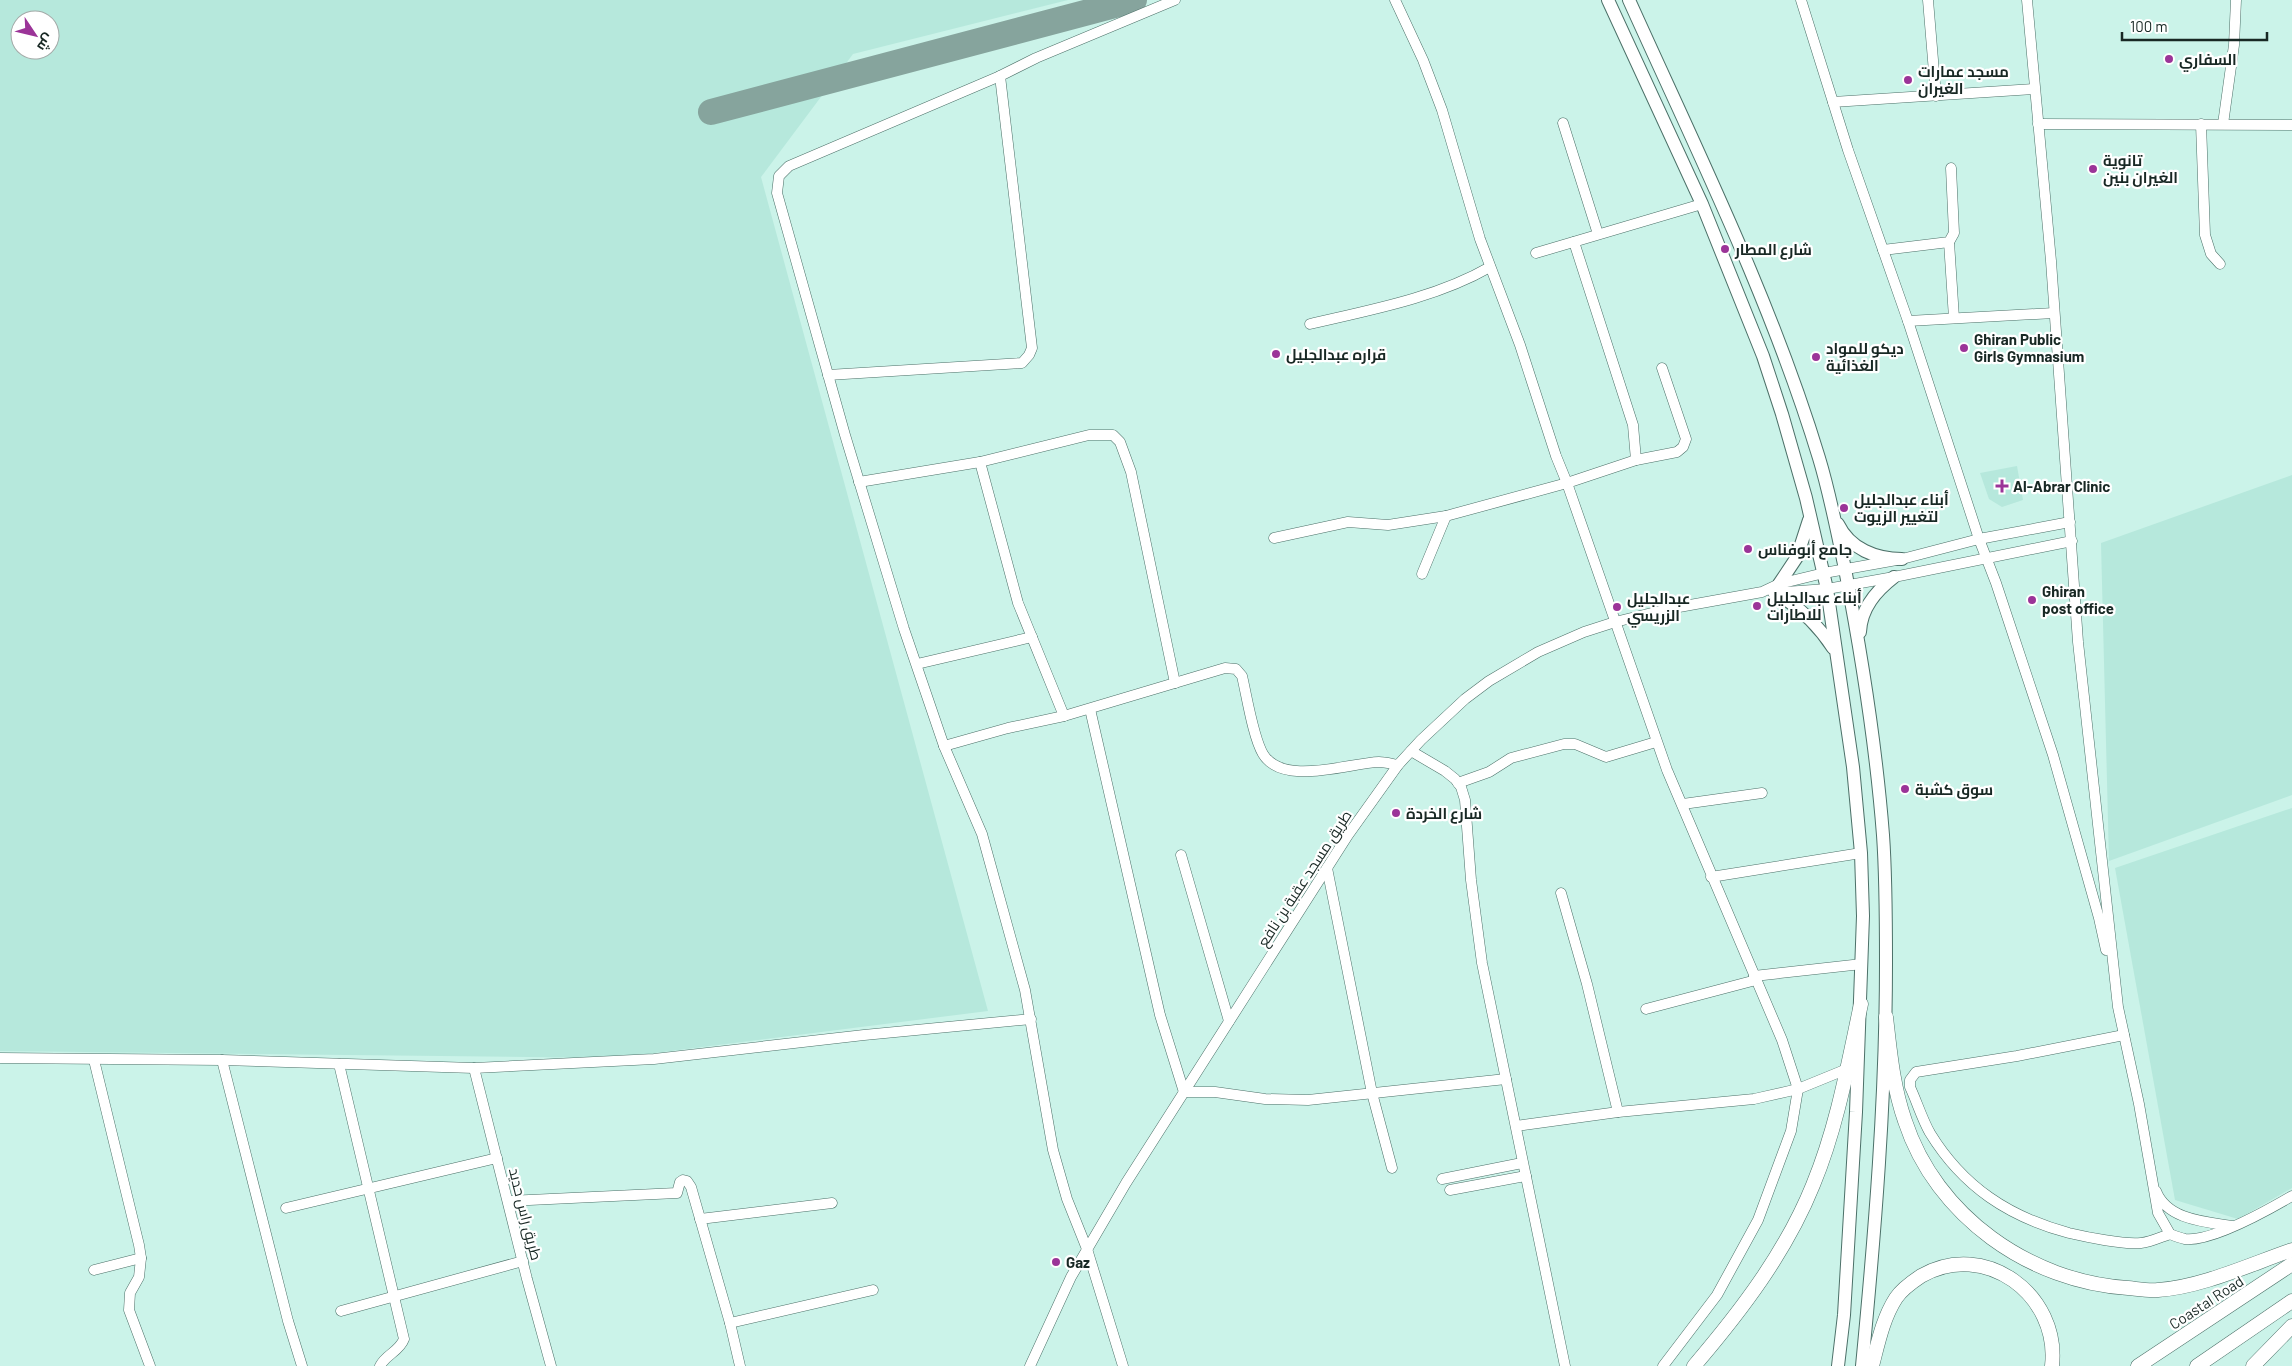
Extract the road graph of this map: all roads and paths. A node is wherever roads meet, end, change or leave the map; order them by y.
1 (1174, 0) edge
2 (1395, 0) edge
3 (1608, 0) edge
4 (1629, 0) edge
5 (1801, 0) edge
6 (1928, 0) edge
7 (2027, 0) edge
8 (2236, 0) edge
9 (1000, 76) junction
10 (2034, 89) junction
11 (1936, 96) junction
12 (1833, 102) junction
13 (1563, 123) dead end
14 (2038, 124) junction
15 (2201, 124) junction
16 (2223, 124) junction
17 (2292, 125) edge
18 (1951, 168) dead end
19 (1702, 204) junction
20 (1598, 234) junction
21 (1574, 242) junction
22 (1949, 242) junction
23 (1883, 250) junction
24 (1536, 253) dead end
25 (2220, 264) dead end
26 (1490, 267) junction
27 (2054, 312) junction
28 (1954, 318) junction
29 (1908, 320) junction
30 (1310, 324) dead end
31 (1662, 368) dead end
32 (828, 375) junction
33 (1636, 460) junction
34 (980, 462) junction
35 (859, 482) junction
36 (1567, 483) junction
37 (1810, 515) junction
38 (1446, 516) junction
39 (1835, 517) junction
40 (2070, 522) junction
41 (1274, 538) dead end
42 (1978, 539) junction
43 (2072, 541) junction
44 (1985, 559) junction
45 (1902, 560) junction
46 (1845, 570) junction
47 (1824, 573) junction
48 (1422, 574) dead end
49 (1894, 577) junction
50 (1848, 585) junction
51 (1827, 588) junction
52 (1777, 589) junction
53 (1615, 622) junction
54 (1032, 637) junction
55 (1859, 642) junction
56 (1834, 650) junction
57 (917, 664) junction
58 (1175, 683) junction
59 (1090, 709) junction
60 (1064, 716) junction
61 (1656, 742) junction
62 (944, 746) junction
63 (1411, 751) junction
64 (1398, 765) junction
65 (1458, 783) junction
66 (1762, 793) dead end
67 (1683, 804) junction
68 (1862, 853) junction
69 (1181, 855) dead end
70 (1327, 868) junction
71 (1711, 877) junction
72 (1561, 893) dead end
73 (1862, 964) junction
74 (1755, 978) junction
75 (1861, 1004) junction
76 (2118, 1007) junction
77 (1646, 1009) dead end
78 (1886, 1017) junction
79 (1031, 1019) junction
80 (1229, 1021) junction
81 (2124, 1035) junction
82 (0, 1058) edge
83 (94, 1060) junction
84 (222, 1060) junction
85 (339, 1064) junction
86 (474, 1068) junction
87 (1847, 1068) junction
88 (1506, 1079) junction
89 (1798, 1089) junction
90 (1184, 1092) junction
91 (1372, 1094) junction
92 (1618, 1112) junction
93 (1516, 1126) junction
94 (497, 1158) junction
95 (1522, 1162) junction
96 (1392, 1168) dead end
97 (1526, 1176) junction
98 (1442, 1179) dead end
99 (2152, 1180) junction
100 (367, 1187) junction
101 (1450, 1190) dead end
102 (2292, 1196) edge
103 (508, 1201) junction
104 (832, 1203) dead end
105 (286, 1208) dead end
106 (700, 1219) junction
107 (2232, 1226) junction
108 (2170, 1234) junction
109 (1087, 1249) junction
110 (2292, 1250) edge
111 (141, 1258) junction
112 (523, 1261) junction
113 (2292, 1264) edge
114 (94, 1270) dead end
115 (872, 1290) dead end
116 (393, 1296) junction
117 (2292, 1301) edge
118 (341, 1311) dead end
119 (730, 1323) junction
120 (2292, 1326) edge
121 (150, 1366) edge
122 (302, 1366) edge
123 (380, 1366) edge
124 (550, 1366) edge
125 (740, 1366) edge
126 (1030, 1366) edge
127 (1123, 1366) edge
128 (1565, 1366) edge
129 (1664, 1366) edge
130 (1694, 1366) edge
131 (1838, 1366) edge
132 (1862, 1366) edge
133 (1872, 1366) edge
134 (2052, 1366) edge
135 (2138, 1366) edge
136 (2197, 1366) edge
137 (2253, 1366) edge

1 - 9 street
2 - 26 street
3 - 19 main road
4 - 39 main road
5 - 12 street
6 - 11 street
7 - 10 street
8 - 16 street
9 - 32 street
9 - 32 street
10 - 11 street
10 - 14 street
11 - 12 street
12 - 23 street
13 - 20 street
14 - 15 street
14 - 27 street
15 - 16 street
15 - 25 street
16 - 17 street
18 - 22 street
19 - 20 street
19 - 37 main road
20 - 21 street
21 - 24 street
21 - 33 street
22 - 23 street
22 - 28 street
23 - 29 street
26 - 30 street
26 - 36 street
27 - 28 street
27 - 40 street
28 - 29 street
29 - 42 street
31 - 33 street
32 - 35 street
33 - 36 street
34 - 35 street
34 - 54 street
34 - 58 street
35 - 57 street
36 - 38 street
36 - 53 street
37 - 47 main road
37 - 52 main road
38 - 41 street
38 - 48 street
39 - 45 main road
39 - 46 main road
40 - 42 street, طريق مسجد عقبة بن نافع
40 - 43 street
42 - 44 street
42 - 45 street, طريق مسجد عقبة بن نافع
43 - 44 street, طريق مسجد عقبة بن نافع
43 - 76 street
44 - 49 street, طريق مسجد عقبة بن نافع
44 - 76 street
45 - 46 street, طريق مسجد عقبة بن نافع
46 - 47 street, طريق مسجد عقبة بن نافع
46 - 50 main road
47 - 51 main road
47 - 52 street, طريق مسجد عقبة بن نافع
49 - 50 street, طريق مسجد عقبة بن نافع
49 - 55 main road
50 - 51 street, طريق مسجد عقبة بن نافع
50 - 55 main road
51 - 52 street, طريق مسجد عقبة بن نافع
51 - 56 main road
52 - 53 street, طريق مسجد عقبة بن نافع
52 - 56 main road
53 - 61 street
53 - 63 street, طريق مسجد عقبة بن نافع
54 - 57 street
54 - 60 street
55 - 78 main road
56 - 68 main road
57 - 62 street
58 - 59 street
58 - 64 street
59 - 60 street
59 - 90 street
60 - 62 street
61 - 65 street
61 - 67 street
62 - 79 street
63 - 64 street, طريق مسجد عقبة بن نافع
63 - 65 street
64 - 70 street, طريق مسجد عقبة بن نافع
65 - 88 street
66 - 67 street
67 - 71 street
68 - 71 street
68 - 73 main road
69 - 80 street
70 - 80 street, طريق مسجد عقبة بن نافع
70 - 91 street
71 - 74 street
72 - 92 street
73 - 74 street
73 - 75 main road
74 - 77 street
74 - 89 street
75 - 87 highway
75 - 131 main road
76 - 81 street
78 - 110 highway
78 - 132 main road
79 - 86 street
79 - 109 street
80 - 90 street, طريق مسجد عقبة بن نافع
81 - 99 street
81 - 108 street
82 - 83 street
83 - 84 street
83 - 111 street
84 - 85 street
84 - 122 street
85 - 86 street
85 - 100 street
86 - 94 street, طريق راس حديد
87 - 89 street
87 - 130 highway
88 - 91 street
88 - 93 street
89 - 92 street
89 - 129 street
90 - 91 street
90 - 109 street, طريق مسجد عقبة بن نافع
91 - 96 street
92 - 93 street
93 - 95 street
94 - 100 street
94 - 103 street, طريق راس حديد
95 - 97 street
95 - 98 street
97 - 101 street
97 - 128 street
99 - 107 street
99 - 108 street
100 - 105 street
100 - 116 street
102 - 107 street
103 - 106 street
103 - 112 street, طريق راس حديد
104 - 106 street
106 - 119 street
107 - 108 street
109 - 126 street, طريق مسجد عقبة بن نافع
109 - 127 street
111 - 114 street
111 - 121 street
112 - 116 street
112 - 124 street, طريق راس حديد
113 - 135 highway, Coastal Road
115 - 119 street
116 - 118 street
116 - 123 street
117 - 136 highway
119 - 125 street
120 - 137 highway
133 - 134 highway

